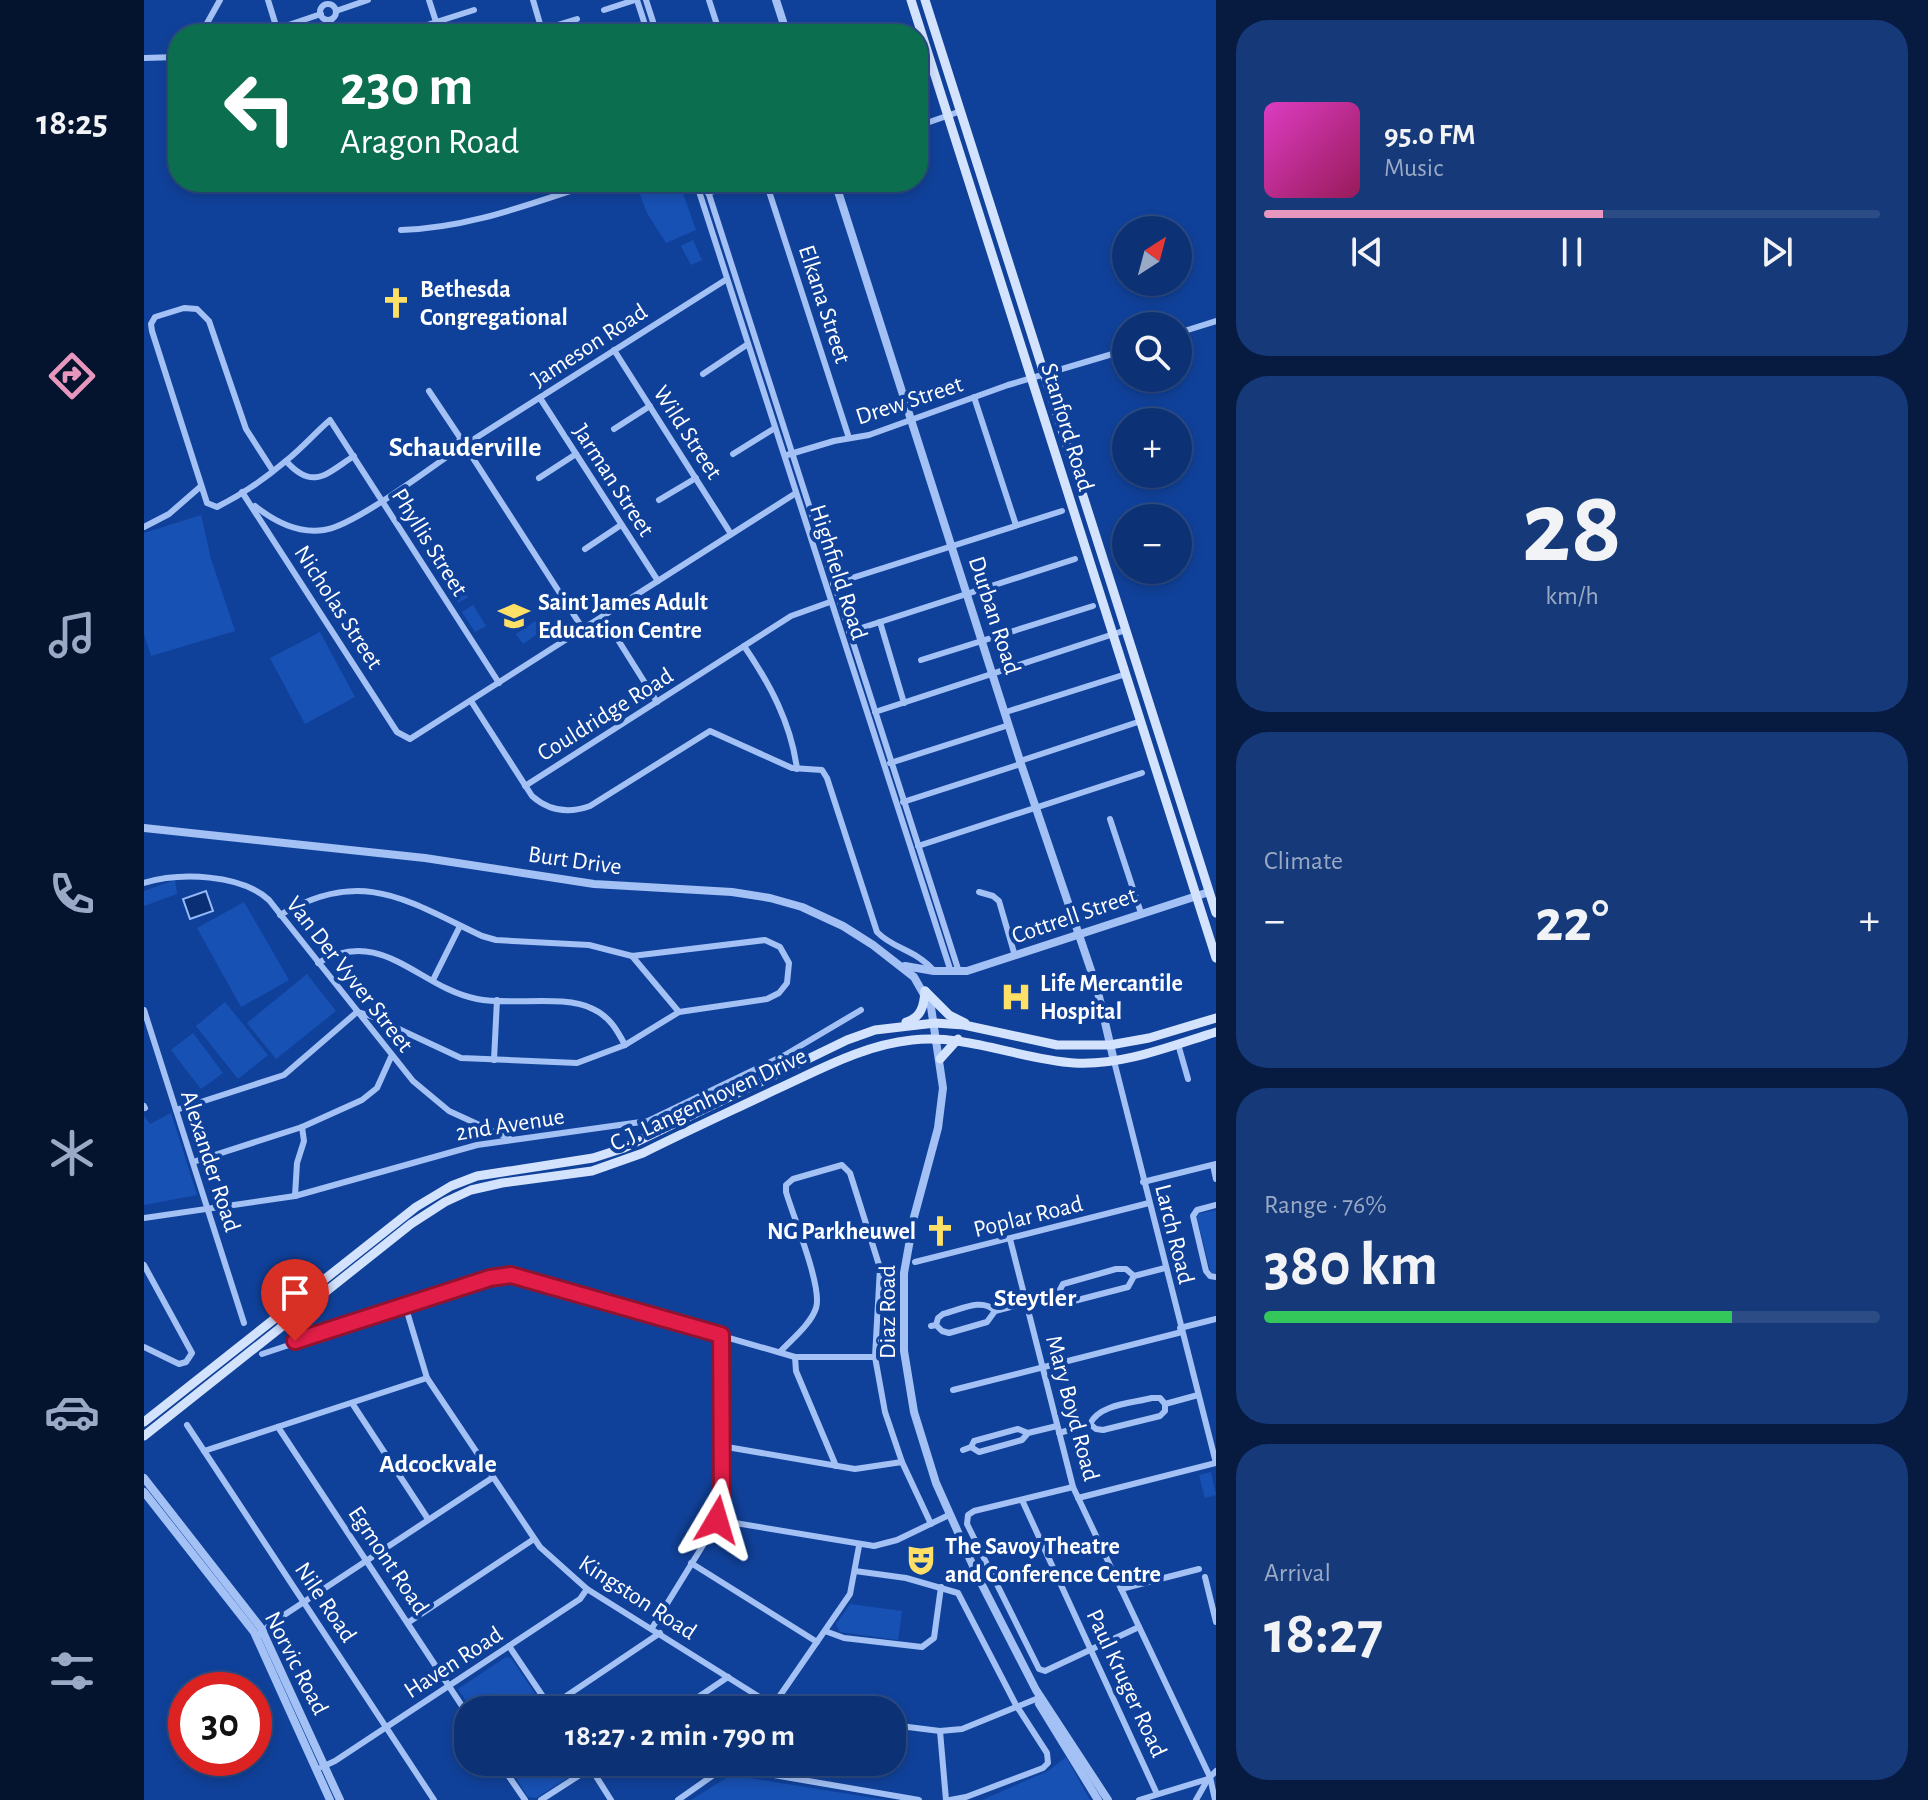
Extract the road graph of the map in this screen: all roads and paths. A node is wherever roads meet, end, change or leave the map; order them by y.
1 (220, 0) edge
2 (268, 0) edge
3 (368, 0) edge
4 (429, 0) edge
5 (533, 0) edge
6 (636, 0) edge
7 (646, 0) edge
8 (709, 0) edge
9 (776, 0) edge
10 (911, 0) edge
11 (925, 0) edge
12 (326, 2) edge
13 (474, 10) dead end
14 (604, 10) dead end
15 (336, 11) junction
16 (321, 14) junction
17 (577, 19) dead end
18 (330, 20) junction
19 (436, 22) junction
20 (207, 24) edge
21 (275, 24) edge
22 (292, 24) edge
23 (331, 24) edge
24 (430, 24) edge
25 (540, 24) edge
26 (564, 24) edge
27 (644, 24) edge
28 (654, 24) edge
29 (717, 24) edge
30 (784, 24) edge
31 (919, 24) edge
32 (928, 53) edge
33 (168, 57) edge
34 (144, 58) edge
35 (961, 111) junction
36 (948, 116) junction
37 (928, 123) edge
38 (566, 192) edge
39 (710, 192) edge
40 (769, 192) edge
41 (838, 192) edge
42 (704, 194) junction
43 (401, 230) dead end
44 (727, 279) junction
45 (1216, 321) edge
46 (1192, 329) edge
47 (748, 344) junction
48 (614, 350) junction
49 (1112, 354) edge
50 (703, 374) dead end
51 (1045, 375) junction
52 (1032, 378) junction
53 (429, 391) dead end
54 (974, 397) junction
55 (540, 398) junction
56 (650, 406) junction
57 (911, 420) junction
58 (775, 428) junction
59 (614, 429) dead end
60 (849, 438) junction
61 (461, 439) junction
62 (471, 441) junction
63 (458, 449) junction
64 (469, 452) junction
65 (576, 454) junction
66 (733, 454) dead end
67 (787, 455) junction
68 (354, 456) junction
69 (286, 461) junction
70 (273, 471) junction
71 (539, 478) dead end
72 (696, 478) junction
73 (200, 487) junction
74 (799, 491) junction
75 (242, 492) junction
76 (382, 500) junction
77 (659, 500) dead end
78 (249, 502) junction
79 (1062, 511) dead end
80 (621, 525) junction
81 (1016, 525) junction
82 (286, 526) junction
83 (144, 527) edge
84 (731, 534) junction
85 (274, 539) junction
86 (953, 547) junction
87 (585, 549) dead end
88 (1075, 559) dead end
89 (658, 581) junction
90 (833, 584) junction
91 (968, 594) junction
92 (830, 602) junction
93 (1093, 606) dead end
94 (603, 616) junction
95 (880, 622) junction
96 (583, 629) junction
97 (1126, 630) junction
98 (849, 632) junction
99 (1113, 635) junction
100 (982, 641) junction
101 (744, 646) junction
102 (921, 660) dead end
103 (993, 674) junction
104 (1126, 674) junction
105 (499, 683) junction
106 (471, 701) junction
107 (657, 702) junction
108 (904, 703) junction
109 (875, 712) junction
110 (1006, 712) junction
111 (1141, 721) junction
112 (1009, 725) junction
113 (1020, 762) junction
114 (890, 763) junction
115 (797, 769) junction
116 (1142, 773) dead end
117 (525, 786) junction
118 (903, 802) junction
119 (1036, 809) junction
120 (1110, 819) dead end
121 (144, 828) edge
122 (918, 846) junction
123 (144, 883) edge
124 (979, 892) dead end
125 (1209, 892) junction
126 (1197, 896) junction
127 (1141, 913) junction
128 (1216, 913) edge
129 (280, 915) junction
130 (460, 926) junction
131 (1078, 935) junction
132 (632, 956) junction
133 (1015, 956) junction
134 (1216, 958) edge
135 (318, 963) junction
136 (900, 965) junction
137 (934, 971) junction
138 (955, 972) junction
139 (433, 980) junction
140 (925, 991) junction
141 (497, 1000) junction
142 (144, 1010) edge
143 (861, 1010) dead end
144 (357, 1012) junction
145 (679, 1012) junction
146 (1216, 1018) edge
147 (935, 1023) junction
148 (979, 1028) junction
149 (883, 1029) junction
150 (1216, 1032) edge
151 (937, 1038) junction
152 (958, 1039) junction
153 (1178, 1044) junction
154 (625, 1045) junction
155 (1110, 1045) junction
156 (391, 1057) junction
157 (940, 1059) junction
158 (494, 1060) junction
159 (1114, 1061) junction
160 (1188, 1079) dead end
161 (176, 1110) junction
162 (302, 1127) junction
163 (513, 1140) junction
164 (193, 1162) junction
165 (1214, 1165) edge
166 (1216, 1179) edge
167 (1143, 1182) junction
168 (295, 1196) junction
169 (1149, 1203) junction
170 (1216, 1205) edge
171 (207, 1209) junction
172 (144, 1218) edge
173 (1010, 1239) junction
174 (915, 1262) dead end
175 (144, 1265) edge
176 (1165, 1268) junction
177 (1134, 1276) junction
178 (1216, 1277) edge
179 (1057, 1295) junction
180 (1026, 1303) junction
181 (405, 1305) junction
182 (995, 1311) junction
183 (1216, 1319) edge
184 (244, 1323) dead end
185 (1181, 1330) junction
186 (721, 1335) junction
187 (144, 1347) edge
188 (780, 1352) junction
189 (262, 1354) dead end
190 (795, 1357) junction
191 (875, 1357) junction
192 (1043, 1367) junction
193 (427, 1378) junction
194 (953, 1390) dead end
195 (1198, 1395) junction
196 (352, 1403) junction
197 (1165, 1404) junction
198 (144, 1422) edge
199 (1090, 1424) junction
200 (187, 1425) dead end
201 (278, 1427) junction
202 (1058, 1429) junction
203 (1028, 1433) junction
204 (144, 1436) edge
205 (721, 1446) junction
206 (971, 1447) junction
207 (963, 1450) dead end
208 (204, 1451) junction
209 (902, 1462) junction
210 (1216, 1463) edge
211 (836, 1466) junction
212 (144, 1478) edge
213 (492, 1478) junction
214 (1073, 1487) junction
215 (144, 1492) edge
216 (1078, 1498) junction
217 (1022, 1500) junction
218 (949, 1515) junction
219 (428, 1519) junction
220 (717, 1520) junction
221 (931, 1524) junction
222 (534, 1539) junction
223 (859, 1546) junction
224 (367, 1561) junction
225 (691, 1563) junction
226 (1199, 1569) dead end
227 (855, 1571) junction
228 (1205, 1577) dead end
229 (941, 1587) junction
230 (587, 1589) junction
231 (1121, 1589) junction
232 (304, 1602) junction
233 (409, 1622) junction
234 (1216, 1622) edge
235 (1139, 1627) junction
236 (652, 1628) junction
237 (825, 1631) junction
238 (259, 1632) junction
239 (660, 1633) junction
240 (817, 1642) junction
241 (509, 1646) junction
242 (1091, 1649) junction
243 (728, 1677) junction
244 (449, 1686) junction
245 (456, 1696) edge
246 (543, 1696) edge
247 (568, 1696) edge
248 (700, 1696) edge
249 (756, 1696) edge
250 (780, 1696) edge
251 (1038, 1698) junction
252 (1017, 1708) junction
253 (386, 1727) junction
254 (906, 1727) edge
255 (940, 1731) junction
256 (321, 1770) junction
257 (1216, 1771) edge
258 (509, 1776) edge
259 (573, 1776) edge
260 (595, 1776) edge
261 (714, 1776) edge
262 (789, 1776) edge
263 (1209, 1778) junction
264 (1157, 1794) junction
265 (330, 1800) edge
266 (340, 1800) edge
267 (434, 1800) edge
268 (525, 1800) edge
269 (541, 1800) edge
270 (611, 1800) edge
271 (678, 1800) edge
272 (919, 1800) edge
273 (948, 1800) edge
274 (1098, 1800) edge
275 (1108, 1800) edge
276 (1139, 1800) edge
277 (1196, 1800) edge
278 (1215, 1800) edge

1 - 20 street
2 - 21 street
3 - 15 street
4 - 19 street
5 - 25 street
6 - 14 street
6 - 27 street
7 - 28 street
8 - 29 street
9 - 30 street
10 - 31 main road, Stanford Road
11 - 35 main road, Stanford Road
12 - 15 street
12 - 16 street
13 - 19 street
15 - 18 street
16 - 18 street
16 - 22 street
17 - 26 street
18 - 23 street
19 - 24 street
32 - 36 main road, Stanford Road
33 - 34 street
35 - 36 street
35 - 51 main road, Stanford Road
36 - 37 street
36 - 52 main road, Stanford Road
38 - 43 street
39 - 42 street
40 - 60 street, Elkana Street
41 - 57 street, Durban Road
42 - 44 street, Highfield Road
42 - 67 street, Highfield Road
44 - 47 street, Highfield Road
44 - 48 street, Jameson Road
45 - 46 street
47 - 50 street
47 - 58 street, Highfield Road
48 - 55 street, Jameson Road
48 - 56 street, Wild Street
49 - 51 street, Drew Street
51 - 52 street, Drew Street
51 - 97 main road, Stanford Road
52 - 54 street, Drew Street
52 - 99 main road, Stanford Road
53 - 61 street
54 - 57 street, Drew Street
54 - 81 street
55 - 62 street, Jameson Road
55 - 65 street, Jarman Street
56 - 59 street
56 - 72 street, Wild Street
57 - 60 street, Drew Street
57 - 86 street, Durban Road
58 - 66 street
58 - 67 street, Highfield Road
60 - 67 street, Drew Street
61 - 62 street
61 - 63 street
62 - 64 street
63 - 64 street
63 - 76 street
64 - 96 street
65 - 71 street
65 - 80 street, Jarman Street
67 - 74 street, Highfield Road
68 - 69 street
68 - 69 street, Phyllis Street
68 - 76 street, Phyllis Street
69 - 70 street
70 - 73 street
70 - 75 street
72 - 77 street
72 - 84 street, Wild Street
73 - 75 street
73 - 83 street
74 - 84 street
74 - 90 street, Highfield Road
74 - 92 street, Highfield Road
75 - 78 street, Nicholas Street
76 - 82 street
76 - 105 street, Phyllis Street
78 - 82 street
78 - 85 street, Nicholas Street
79 - 81 street
80 - 87 street
80 - 89 street, Jarman Street
81 - 86 street
82 - 85 street
84 - 89 street
85 - 106 street, Nicholas Street
86 - 90 street
86 - 91 street, Durban Road
88 - 91 street
89 - 94 street
90 - 98 street, Highfield Road
91 - 95 street
91 - 100 street, Durban Road
92 - 101 street, Couldridge Road
92 - 138 street, Highfield Road
93 - 100 street
94 - 96 street
94 - 107 street
95 - 98 street
95 - 108 street
96 - 105 street
97 - 99 street
97 - 125 main road, Stanford Road
98 - 109 street, Highfield Road
99 - 103 street
99 - 104 main road, Stanford Road
100 - 102 street
100 - 103 street, Durban Road
101 - 107 street, Couldridge Road
101 - 115 street
103 - 108 street
103 - 110 street, Durban Road
104 - 110 street
104 - 111 main road, Stanford Road
105 - 106 street
106 - 117 street
107 - 117 street, Couldridge Road
108 - 109 street
109 - 114 street, Highfield Road
110 - 112 street, Durban Road
111 - 113 street
111 - 126 main road, Stanford Road
112 - 113 street, Durban Road
112 - 114 street
113 - 118 street
113 - 119 street, Durban Road
114 - 118 street, Highfield Road
115 - 117 street
115 - 137 street
116 - 119 street
118 - 122 street, Highfield Road
119 - 122 street
119 - 131 street, Durban Road
120 - 127 street
121 - 136 street, Burt Drive
122 - 138 street, Highfield Road
123 - 129 street, Van Der Vyver Street
124 - 133 street
125 - 126 street, Cottrell Street
125 - 128 main road, Stanford Road
126 - 127 street, Cottrell Street
126 - 134 main road, Stanford Road
127 - 131 street, Cottrell Street
129 - 130 street
129 - 135 street, Van Der Vyver Street
130 - 132 street
130 - 139 street
131 - 133 street, Cottrell Street
131 - 155 street, Durban Road
132 - 145 street
132 - 145 street
133 - 138 street, Cottrell Street
135 - 139 street
135 - 144 street, Van Der Vyver Street
136 - 137 street, Cottrell Street
136 - 140 street, Burt Drive
137 - 138 street, Cottrell Street
139 - 141 street
140 - 147 street, Burt Drive
140 - 148 main road
140 - 149 main road
141 - 154 street
141 - 158 street
142 - 161 street, Alexander Road
143 - 163 street, 2nd Avenue
144 - 156 street, Van Der Vyver Street
144 - 158 street
144 - 161 street
145 - 154 street
146 - 155 main road
147 - 148 main road, C.J. Langenhoven Drive
147 - 149 main road, C.J. Langenhoven Drive
147 - 151 street, Burt Drive
148 - 155 main road
149 - 198 main road, C.J. Langenhoven Drive
150 - 153 main road, C.J. Langenhoven Drive
151 - 152 main road, C.J. Langenhoven Drive
151 - 157 street, Diaz Road
151 - 204 main road, C.J. Langenhoven Drive
152 - 157 main road
152 - 159 main road, C.J. Langenhoven Drive
153 - 159 main road, C.J. Langenhoven Drive
153 - 160 street
154 - 158 street
155 - 159 street, Durban Road
156 - 162 street
156 - 163 street, Van Der Vyver Street
157 - 218 street, Diaz Road
159 - 167 street, Larch Road
161 - 164 street, Alexander Road
162 - 164 street
162 - 168 street
163 - 168 street, 2nd Avenue
164 - 171 street, Alexander Road
165 - 166 street
165 - 167 street
167 - 169 street, Larch Road
168 - 171 street, 2nd Avenue
169 - 173 street, Poplar Road
169 - 176 street, Larch Road
170 - 178 street
171 - 172 street, 2nd Avenue
171 - 184 street, Alexander Road
173 - 174 street, Poplar Road
173 - 180 street, Mary Boyd Road
175 - 187 street
176 - 177 street
176 - 185 street, Larch Road
177 - 179 street
177 - 179 street
179 - 180 street
180 - 182 street
180 - 192 street, Mary Boyd Road
181 - 186 street
181 - 189 street
181 - 193 street, Kingston Road
182 - 182 street
183 - 185 street
185 - 192 street
185 - 195 street, Larch Road
186 - 188 street
186 - 205 street
188 - 190 street
188 - 191 street, Diaz Road
190 - 191 street
190 - 211 street
191 - 209 street, Diaz Road
192 - 194 street
192 - 202 street, Mary Boyd Road
193 - 196 street
193 - 213 street, Kingston Road
195 - 197 street
195 - 210 street, Larch Road
196 - 201 street
196 - 219 street
197 - 199 street
197 - 199 street
199 - 202 street
200 - 208 street, Nile Road
201 - 208 street
201 - 224 street, Egmont Road
202 - 203 street
202 - 214 street, Mary Boyd Road
203 - 206 street
203 - 206 street
205 - 211 street
205 - 220 street
206 - 207 street
208 - 232 street, Nile Road
209 - 211 street
209 - 221 street, Diaz Road
210 - 216 street
212 - 238 street, Norvic Road
213 - 219 street
213 - 222 street, Kingston Road
214 - 216 street, Mary Boyd Road
214 - 217 street
215 - 238 street, Norvic Road
216 - 231 street, Mary Boyd Road
217 - 242 street, Paul Kruger Road
217 - 242 street
218 - 221 street
218 - 251 street, Diaz Road
219 - 224 street
220 - 223 street
220 - 225 street
221 - 223 street
222 - 230 street, Kingston Road
222 - 233 street
223 - 227 street
224 - 232 street
224 - 233 street, Egmont Road
225 - 236 street
225 - 240 street
226 - 231 street
227 - 229 street
227 - 237 street
228 - 234 street
229 - 237 street
229 - 252 street
230 - 236 street, Kingston Road
230 - 241 street, Haven Road
231 - 235 street, Mary Boyd Road
232 - 238 street
232 - 253 street, Nile Road
233 - 244 street, Egmont Road
235 - 242 street
235 - 263 street, Mary Boyd Road
236 - 239 street, Kingston Road
237 - 240 street
238 - 256 street, Norvic Road
239 - 243 street, Kingston Road
239 - 247 street
240 - 250 street
241 - 244 street, Haven Road
241 - 246 street
242 - 264 street, Paul Kruger Road
243 - 248 street
243 - 249 street, Kingston Road
244 - 245 street, Egmont Road
244 - 253 street, Haven Road
251 - 252 street
251 - 274 street, Diaz Road
251 - 275 street, Diaz Road
252 - 255 street
252 - 273 street
253 - 256 street, Haven Road
253 - 267 street, Nile Road
254 - 255 street
255 - 273 street
256 - 265 street, Norvic Road
256 - 266 street, Norvic Road
257 - 263 street
258 - 268 street
259 - 269 street
260 - 270 street
261 - 271 street
262 - 272 street
263 - 264 street
263 - 277 street
263 - 278 street, Mary Boyd Road
264 - 276 street

